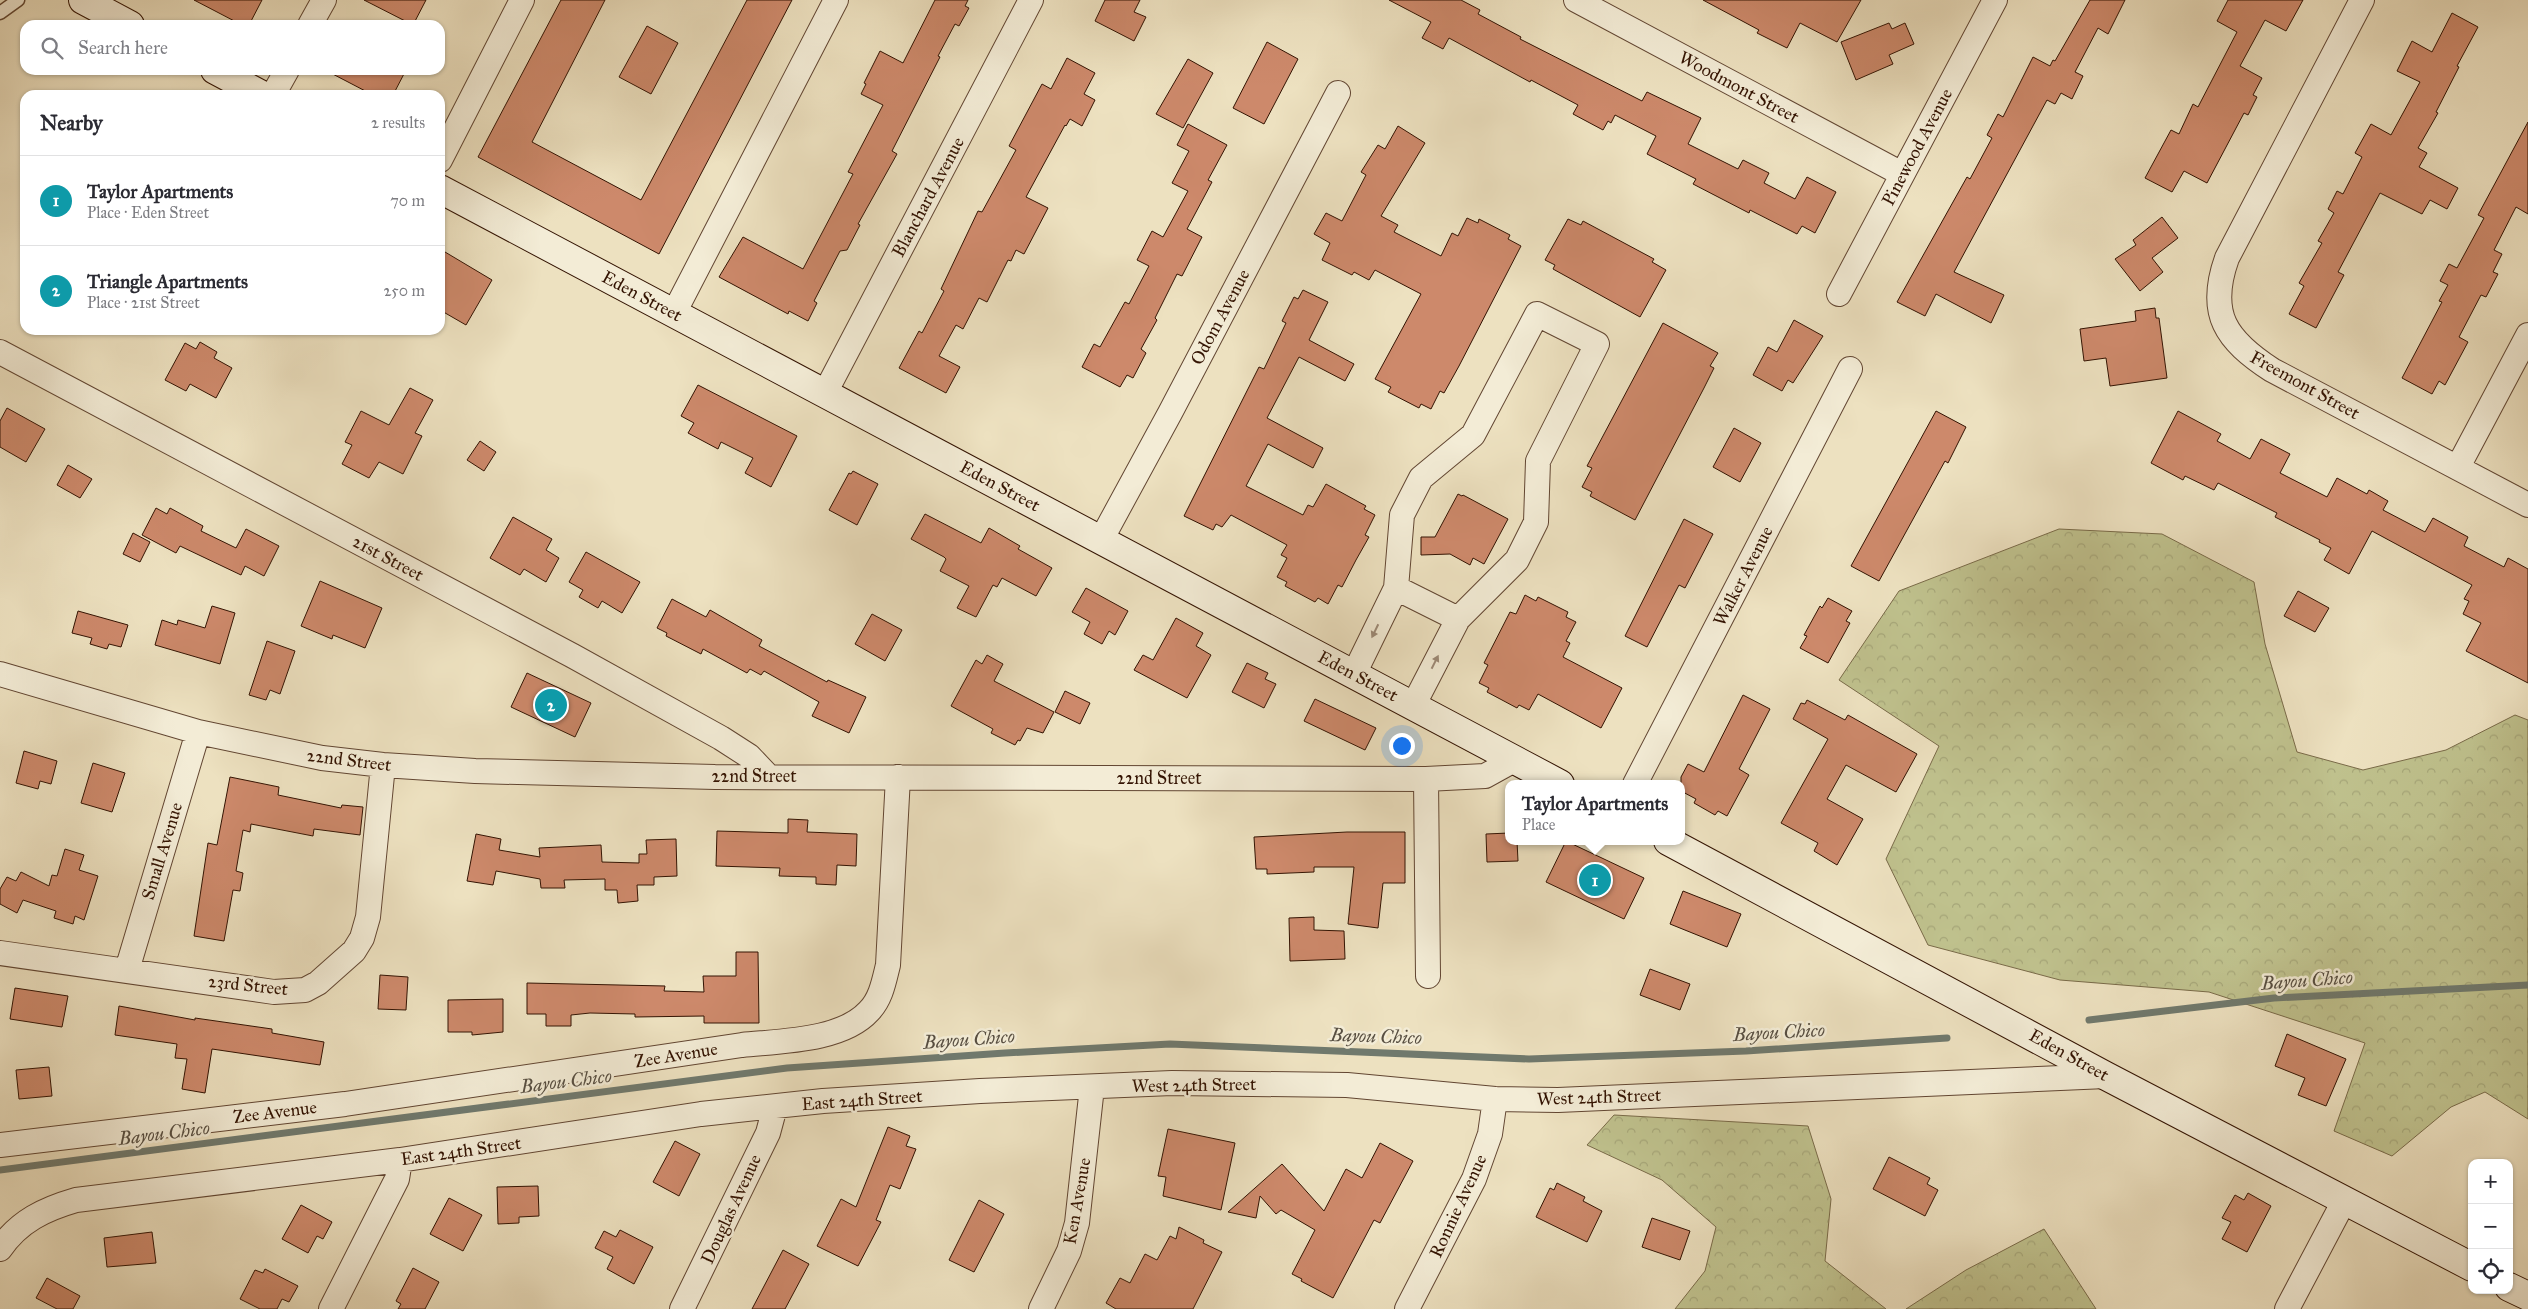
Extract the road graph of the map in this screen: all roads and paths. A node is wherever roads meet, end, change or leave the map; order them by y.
1 (18, 0) edge
2 (83, 0) edge
3 (324, 0) edge
4 (522, 0) edge
5 (836, 0) edge
6 (1032, 0) edge
7 (1576, 0) edge
8 (1994, 0) edge
9 (2362, 0) edge
10 (0, 13) edge
11 (121, 20) edge
12 (313, 20) edge
13 (224, 75) edge
14 (283, 75) edge
15 (253, 90) edge
16 (276, 90) edge
17 (1338, 92) dead end
18 (445, 150) edge
19 (1902, 174) junction
20 (445, 192) edge
21 (1839, 294) dead end
22 (674, 313) junction
23 (2528, 335) edge
24 (0, 352) edge
25 (1850, 369) dead end
26 (825, 393) junction
27 (2458, 467) junction
28 (2528, 505) edge
29 (1101, 540) junction
30 (1396, 588) junction
31 (1458, 619) junction
32 (0, 674) edge
33 (1354, 674) junction
34 (1413, 706) junction
35 (198, 732) junction
36 (1514, 760) junction
37 (383, 766) junction
38 (768, 776) junction
39 (898, 777) junction
40 (1426, 779) junction
41 (1552, 780) edge
42 (1637, 780) edge
43 (1675, 845) edge
44 (0, 953) edge
45 (127, 970) junction
46 (1428, 976) dead end
47 (2106, 1076) junction
48 (1092, 1087) junction
49 (938, 1094) joint
50 (1495, 1099) junction
51 (774, 1107) junction
52 (0, 1145) edge
53 (400, 1160) junction
54 (2344, 1201) junction
55 (0, 1249) edge
56 (2468, 1265) edge
57 (2513, 1289) edge
58 (2528, 1296) edge
59 (331, 1309) edge
60 (682, 1309) edge
61 (1041, 1309) edge
62 (1407, 1309) edge
63 (2287, 1309) edge

1 - 10 lane
2 - 11 street
3 - 12 street
4 - 18 street
5 - 22 street
6 - 26 street, Blanchard Avenue
7 - 19 street, Woodmont Street
8 - 19 street, Pinewood Avenue
9 - 27 street, Freemont Street
13 - 15 street
14 - 16 street
17 - 29 street, Odom Avenue
19 - 21 street, Pinewood Avenue
20 - 22 street, Eden Street
22 - 26 street, Eden Street
23 - 27 street
24 - 38 street, 21st Street
25 - 42 street, Walker Avenue
26 - 29 street, Eden Street
27 - 28 street, Freemont Street
29 - 33 street, Eden Street
30 - 31 street
30 - 31 street
30 -> 33 street
34 -> 31 street
32 - 35 street, 22nd Street
33 - 34 street, Eden Street
34 - 36 street, Eden Street
35 - 37 street, 22nd Street
35 - 45 street, Small Avenue
36 - 40 street, 22nd Street
36 - 41 street, Eden Street
37 - 38 street, 22nd Street
37 - 45 street, 23rd Street
38 - 39 street, 22nd Street
39 - 40 street, 22nd Street
39 - 52 street, Zee Avenue
40 - 46 street
43 - 47 street, Eden Street
44 - 45 street, 23rd Street
47 - 50 street, West 24th Street
47 - 54 street, Eden Street
48 - 49 street, West 24th Street
48 - 50 street, West 24th Street
48 - 61 street, Ken Avenue
49 - 51 street, East 24th Street
50 - 62 street, Ronnie Avenue
51 - 53 street, East 24th Street
51 - 60 street, Douglas Avenue
53 - 55 street, East 24th Street
53 - 59 street
54 - 56 street, Eden Street
54 - 63 street
57 - 58 street

